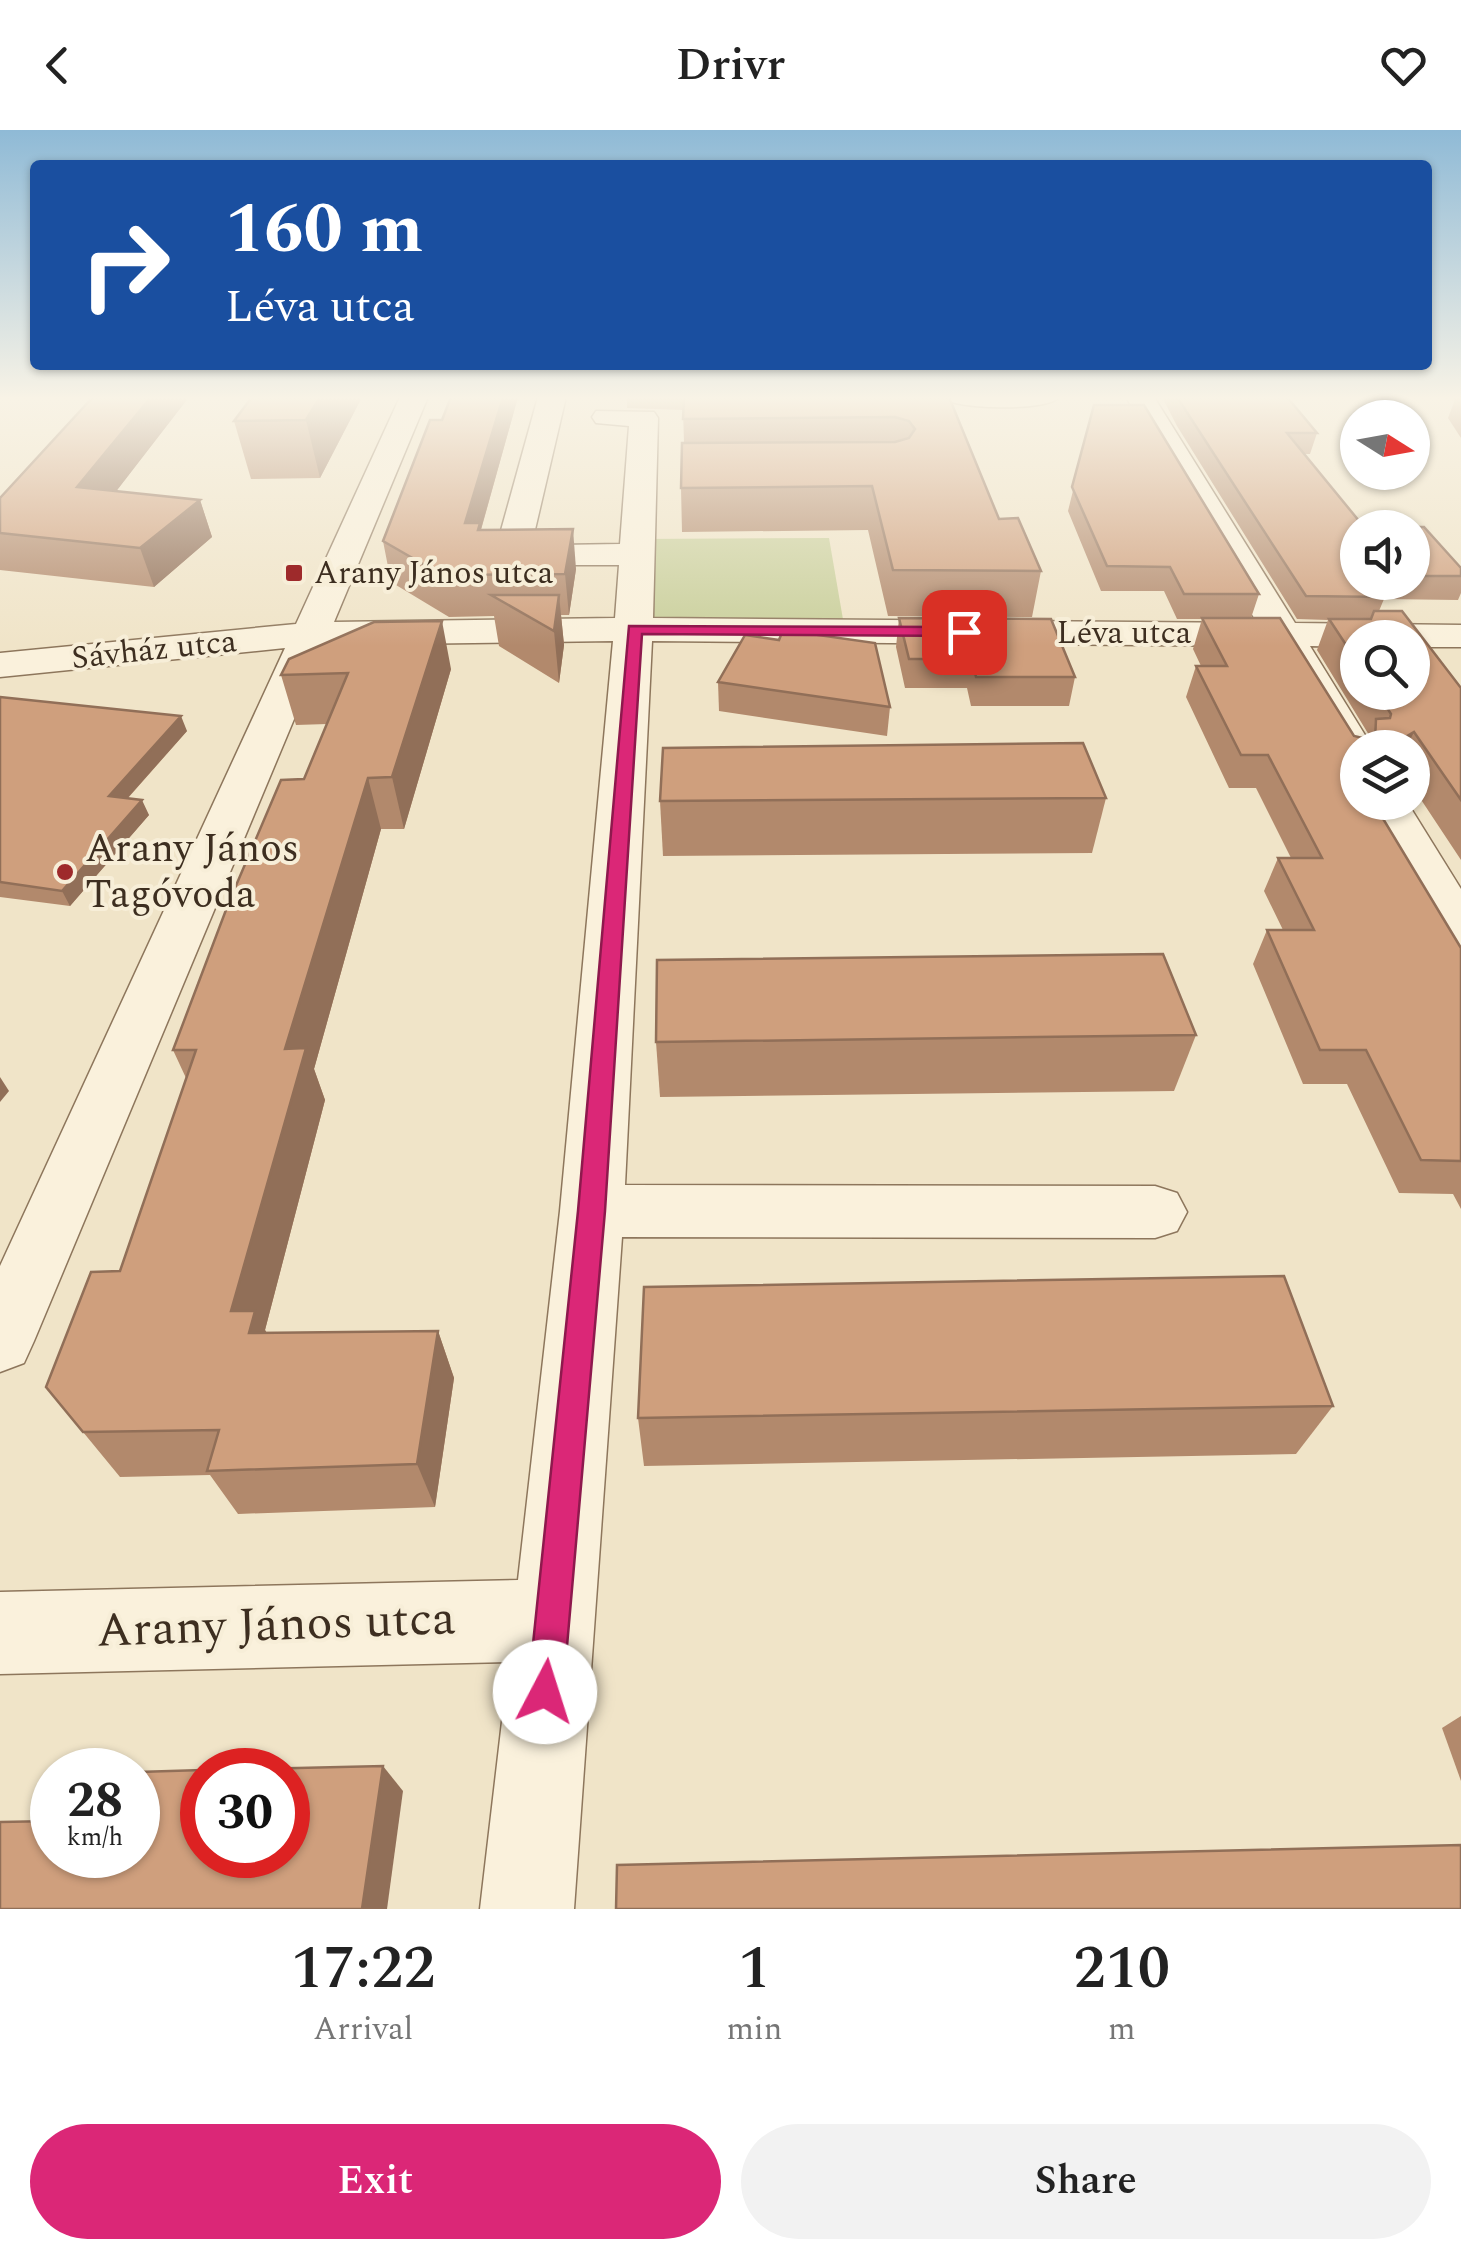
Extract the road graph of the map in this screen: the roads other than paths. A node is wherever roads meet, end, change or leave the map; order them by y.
1 (377, 480) edge
2 (531, 480) edge
3 (642, 480) edge
4 (1190, 480) edge
5 (636, 554) junction
6 (635, 629) junction
7 (308, 634) junction
8 (1282, 634) junction
9 (1461, 636) edge
10 (0, 665) edge
11 (1341, 730) edge
12 (1396, 820) edge
13 (1456, 914) edge
14 (592, 1211) junction
15 (1155, 1212) dead end
16 (0, 1340) edge
17 (552, 1620) junction
18 (0, 1633) edge
19 (527, 1909) edge

1 - 7 street
2 - 5 street
3 - 5 street
4 - 8 street
5 - 6 street
6 - 7 street, Léva utca
6 - 8 street, Léva utca
6 - 14 street
7 - 10 street, Sávház utca
7 - 16 street
8 - 9 street, Léva utca
8 - 11 street
12 - 13 street
14 - 15 street
14 - 17 street
17 - 18 street, Arany János utca
17 - 19 street

